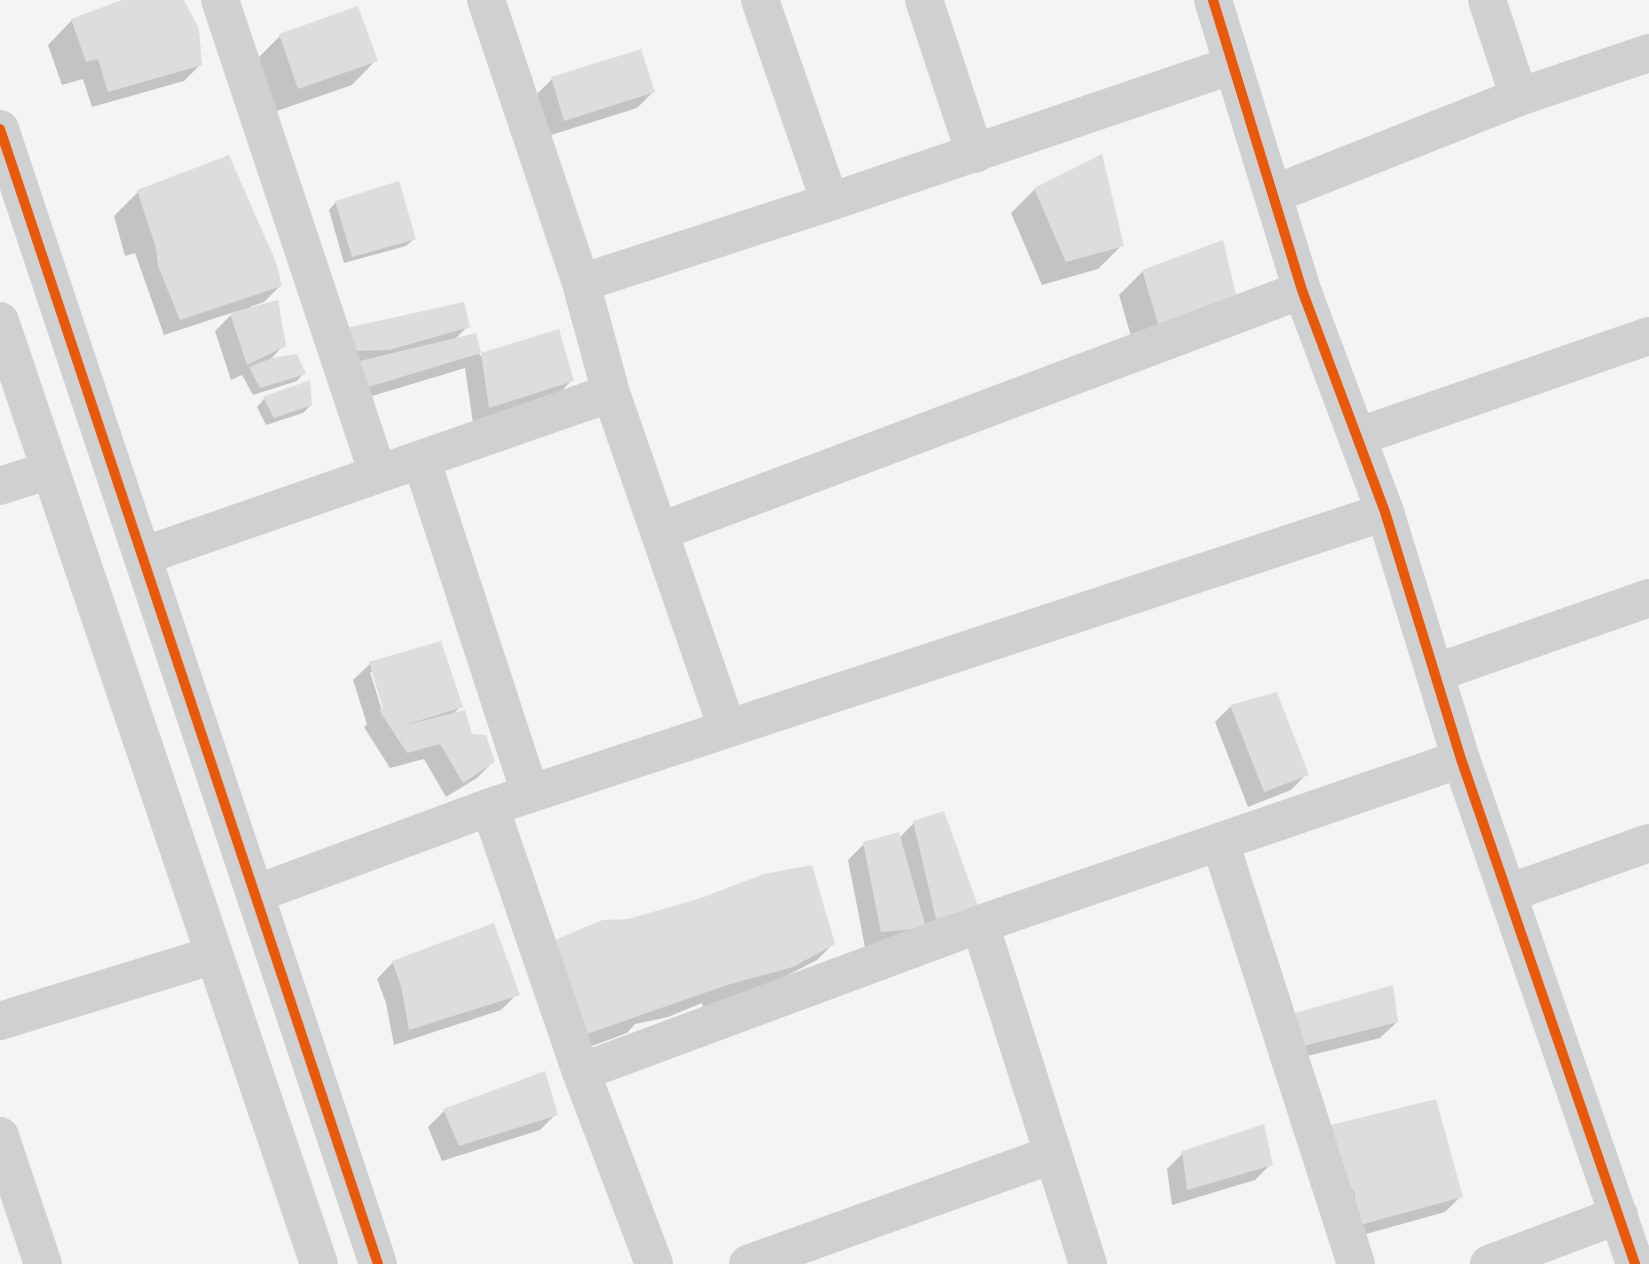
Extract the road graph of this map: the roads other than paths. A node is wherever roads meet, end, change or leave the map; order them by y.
1 (220, 0) edge
2 (486, 0) edge
3 (760, 0) edge
4 (924, 0) edge
5 (1213, 0) edge
6 (1487, 0) edge
7 (1649, 53) edge
8 (1233, 65) junction
9 (1519, 97) junction
10 (0, 129) edge
11 (975, 154) junction
12 (1274, 194) junction
13 (830, 202) junction
14 (581, 283) junction
15 (1302, 290) junction
16 (0, 321) edge
17 (1649, 336) edge
18 (611, 393) junction
19 (1357, 437) junction
20 (421, 459) junction
21 (50, 470) junction
22 (377, 474) junction
23 (0, 486) edge
24 (1385, 512) junction
25 (661, 531) junction
26 (142, 556) junction
27 (1649, 598) edge
28 (1435, 673) junction
29 (727, 728) junction
30 (1461, 759) junction
31 (530, 793) junction
32 (490, 807) junction
33 (1220, 842) junction
34 (1649, 843) edge
35 (1509, 893) junction
36 (255, 894) junction
37 (979, 924) junction
38 (214, 955) junction
39 (0, 1021) edge
40 (581, 1072) junction
41 (0, 1136) edge
42 (337, 1141) junction
43 (1051, 1155) junction
44 (283, 1160) junction
45 (1619, 1215) junction
46 (43, 1264) edge
47 (318, 1264) edge
48 (378, 1264) edge
49 (654, 1264) edge
50 (748, 1264) edge
51 (1088, 1264) edge
52 (1356, 1264) edge
53 (1489, 1264) edge
54 (1635, 1264) edge

1 - 22 street
2 - 14 street
3 - 13 street
4 - 11 street
5 - 8 street
6 - 9 street
7 - 9 street
8 - 11 street
8 - 12 street
9 - 12 street
10 - 26 street
11 - 13 street
12 - 15 street
13 - 14 street
14 - 18 street
15 - 19 street
15 - 25 street
16 - 21 street
17 - 19 street
18 - 20 street
18 - 25 street
19 - 24 street
20 - 22 street
20 - 31 street
21 - 23 street
21 - 38 street
22 - 26 street
24 - 28 street
24 - 29 street
25 - 29 street
26 - 36 street
27 - 28 street
28 - 30 street
29 - 31 street
30 - 33 street
30 - 35 street
31 - 32 street
32 - 36 street
32 - 40 street
33 - 37 street
33 - 52 street
34 - 35 street
35 - 45 street
36 - 42 street
37 - 40 street
37 - 43 street
38 - 39 street
38 - 44 street
40 - 49 street
41 - 46 street
42 - 44 street
42 - 48 street
43 - 50 street
43 - 51 street
44 - 47 street
45 - 53 street
45 - 54 street

